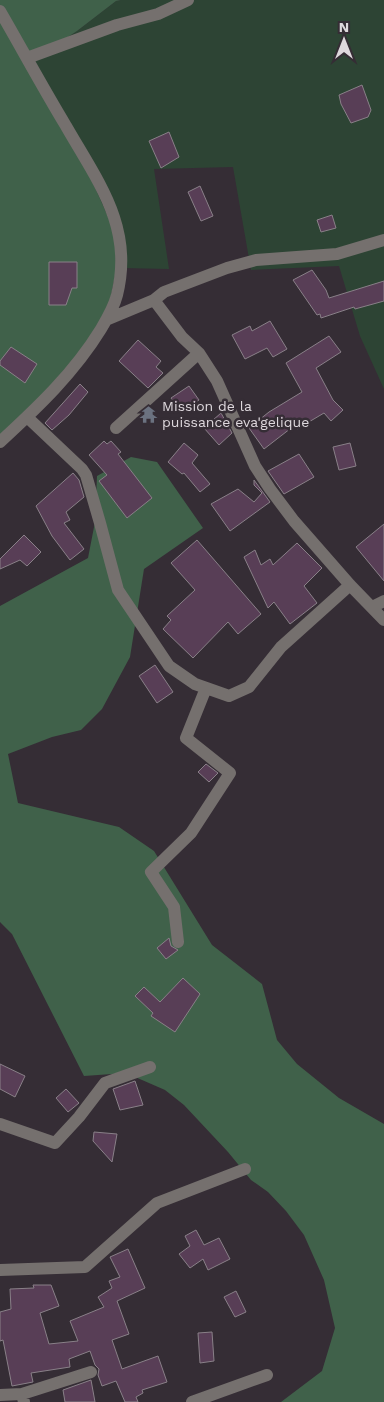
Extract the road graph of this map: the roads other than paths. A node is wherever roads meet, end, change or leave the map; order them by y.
1 (188, 0) edge
2 (0, 11) edge
3 (28, 58) junction
4 (384, 240) edge
5 (154, 300) junction
6 (106, 320) junction
7 (199, 353) junction
8 (27, 417) junction
9 (116, 428) dead end
10 (0, 442) edge
11 (350, 585) junction
12 (384, 601) edge
13 (372, 607) junction
14 (384, 620) edge
15 (206, 688) junction
16 (178, 942) dead end
17 (150, 1067) dead end
18 (0, 1124) edge
19 (245, 1169) dead end
20 (0, 1270) edge
21 (90, 1372) dead end
22 (267, 1375) dead end
23 (0, 1395) edge
24 (23, 1398) edge
25 (192, 1402) edge

1 - 3 street
2 - 3 street
3 - 6 street
4 - 5 street
5 - 6 street
5 - 7 street
6 - 8 street
7 - 9 street
7 - 11 street
8 - 10 street
8 - 15 street
11 - 13 street
11 - 15 street
12 - 13 street
13 - 14 street
15 - 16 street
17 - 18 street
19 - 20 street
21 - 24 street
22 - 25 street
23 - 24 street

